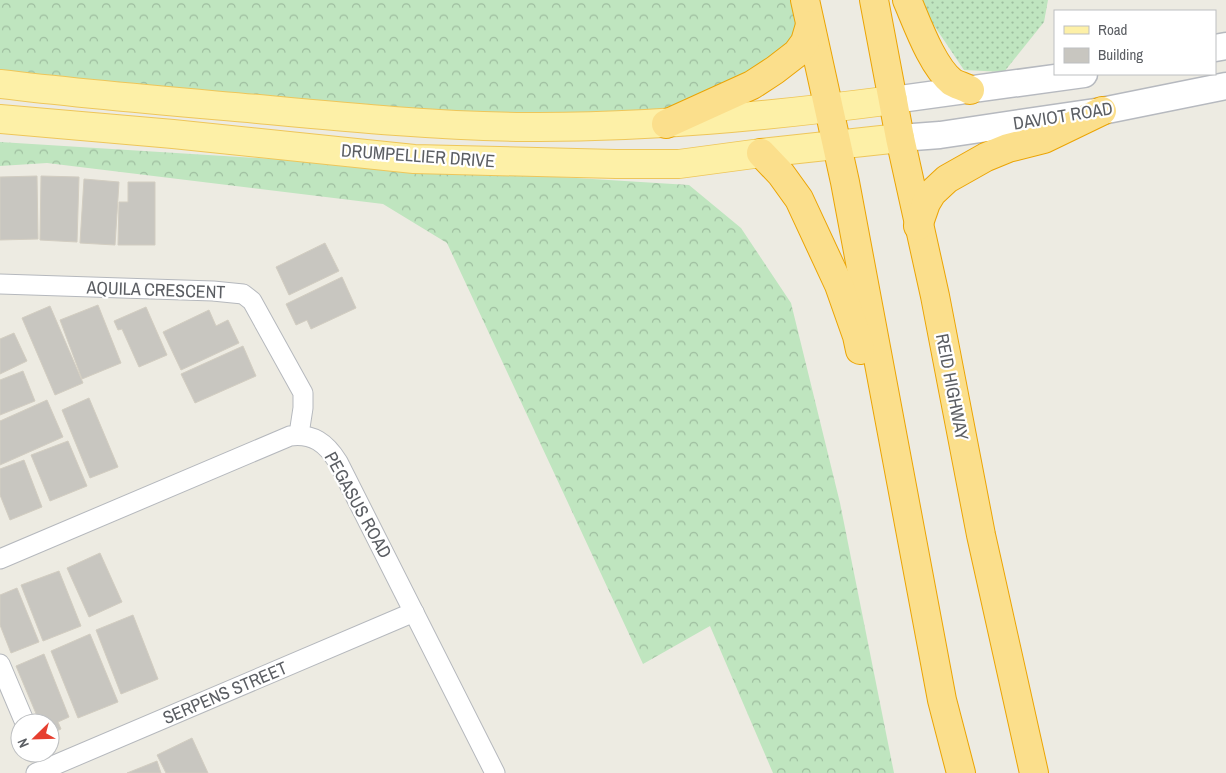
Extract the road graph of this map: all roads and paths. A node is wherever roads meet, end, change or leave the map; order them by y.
1 (874, 0) edge
2 (907, 0) edge
3 (807, 13) edge
4 (1077, 75) edge
5 (0, 84) edge
6 (1226, 86) edge
7 (970, 90) junction
8 (893, 100) junction
9 (829, 109) junction
10 (1102, 111) junction
11 (0, 119) edge
12 (666, 124) junction
13 (900, 138) junction
14 (837, 145) junction
15 (761, 153) junction
16 (918, 226) junction
17 (0, 284) edge
18 (299, 434) junction
19 (0, 559) edge
20 (414, 612) junction
21 (0, 664) edge
22 (942, 700) junction
23 (22, 713) edge
24 (40, 765) edge
25 (495, 773) edge
26 (961, 773) edge
27 (1034, 773) edge

1 - 8 highway, REID HIGHWAY
2 - 7 highway
3 - 9 highway
3 - 12 highway
4 - 7 street
5 - 12 main road, DRUMPELLIER DRIVE
6 - 10 street, DAVIOT ROAD
7 - 8 street
8 - 9 main road, DRUMPELLIER DRIVE
8 - 13 highway, REID HIGHWAY
9 - 12 main road, DRUMPELLIER DRIVE
9 - 14 highway
10 - 13 street, DAVIOT ROAD
10 - 16 highway
11 - 15 main road, DRUMPELLIER DRIVE
13 - 14 main road, DRUMPELLIER DRIVE
13 - 16 highway, REID HIGHWAY
14 - 15 main road, DRUMPELLIER DRIVE
14 - 22 highway
15 - 22 highway
16 - 27 highway, REID HIGHWAY
17 - 18 street, AQUILA CRESCENT
18 - 19 street
18 - 20 street, PEGASUS ROAD
20 - 24 street, SERPENS STREET
20 - 25 street, PEGASUS ROAD
21 - 23 street
22 - 26 highway

